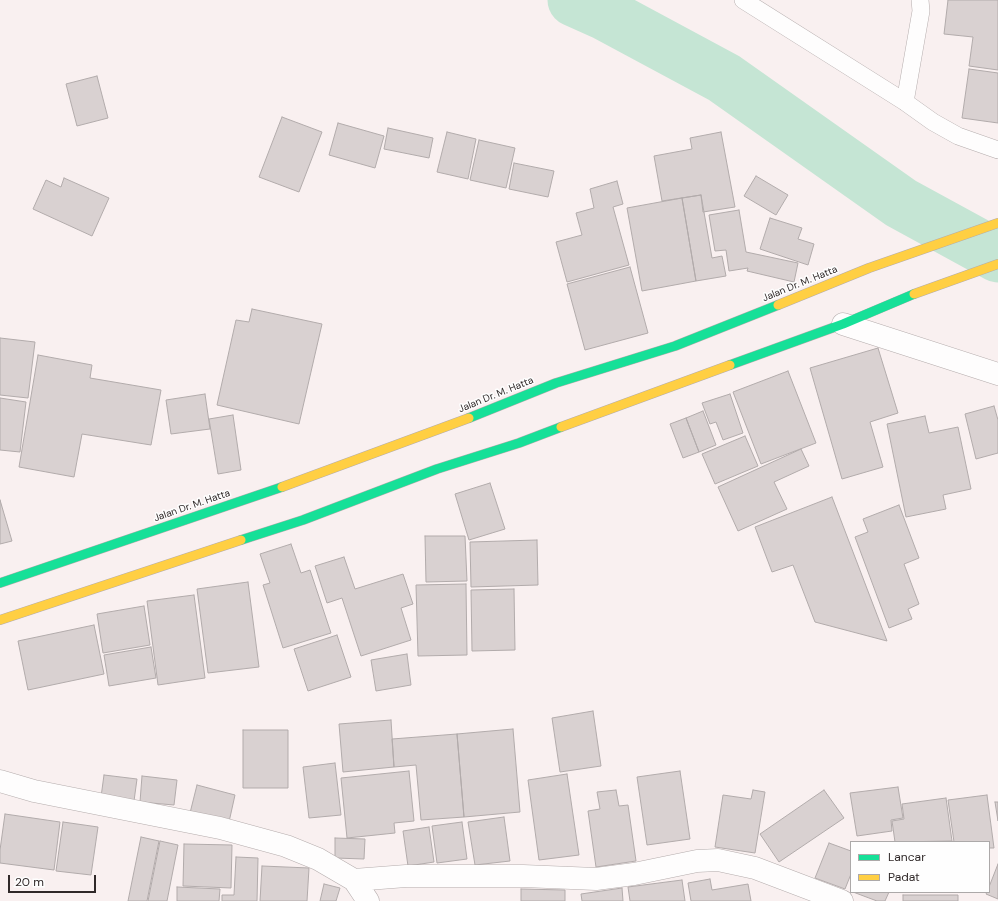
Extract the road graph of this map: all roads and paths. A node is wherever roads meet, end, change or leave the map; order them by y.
1 (743, 0) edge
2 (920, 0) edge
3 (905, 102) junction
4 (998, 150) edge
5 (998, 223) edge
6 (998, 264) edge
7 (843, 324) junction
8 (998, 374) edge
9 (0, 583) edge
10 (0, 620) edge
11 (0, 781) edge
12 (354, 880) junction
13 (368, 901) edge
14 (842, 901) edge

1 - 3 lane
2 - 3 lane
3 - 4 lane
5 - 9 main road, Jalan Dr. M. Hatta
6 - 7 main road
7 - 8 street
7 - 10 main road
11 - 12 street
12 - 13 street
12 - 14 street

